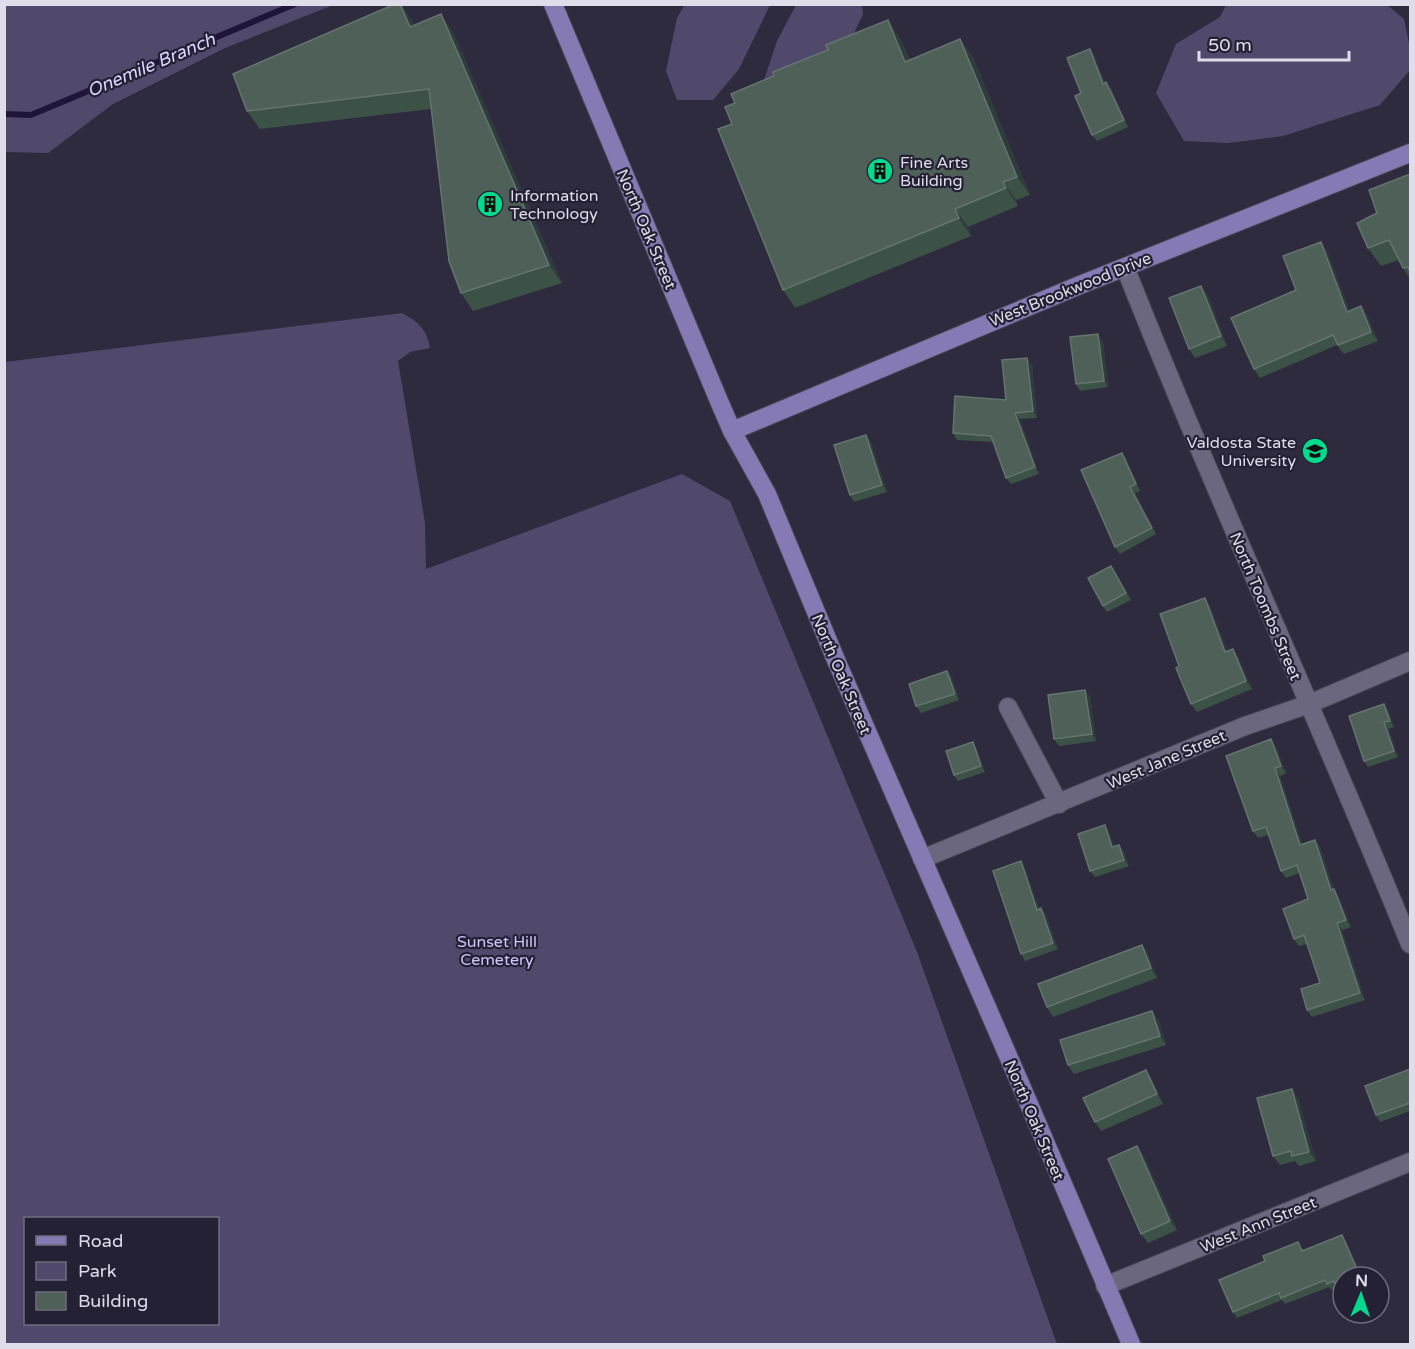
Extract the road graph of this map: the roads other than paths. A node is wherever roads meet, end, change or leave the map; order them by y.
1 (553, 4) edge
2 (1410, 153) edge
3 (1125, 267) junction
4 (732, 430) junction
5 (1410, 661) edge
6 (1308, 704) junction
7 (1008, 706) dead end
8 (1059, 804) junction
9 (922, 859) junction
10 (1410, 944) edge
11 (1410, 1162) edge
12 (1105, 1286) junction
13 (1131, 1344) edge

1 - 4 main road, North Oak Street
2 - 3 main road, West Brookwood Drive
3 - 4 main road, West Brookwood Drive
3 - 6 street, North Toombs Street
4 - 9 main road, North Oak Street
5 - 6 street, West Jane Street
6 - 8 street, West Jane Street
6 - 10 street, North Toombs Street
7 - 8 street
8 - 9 street, West Jane Street
9 - 12 main road, North Oak Street
11 - 12 street, West Ann Street
12 - 13 main road, North Oak Street

